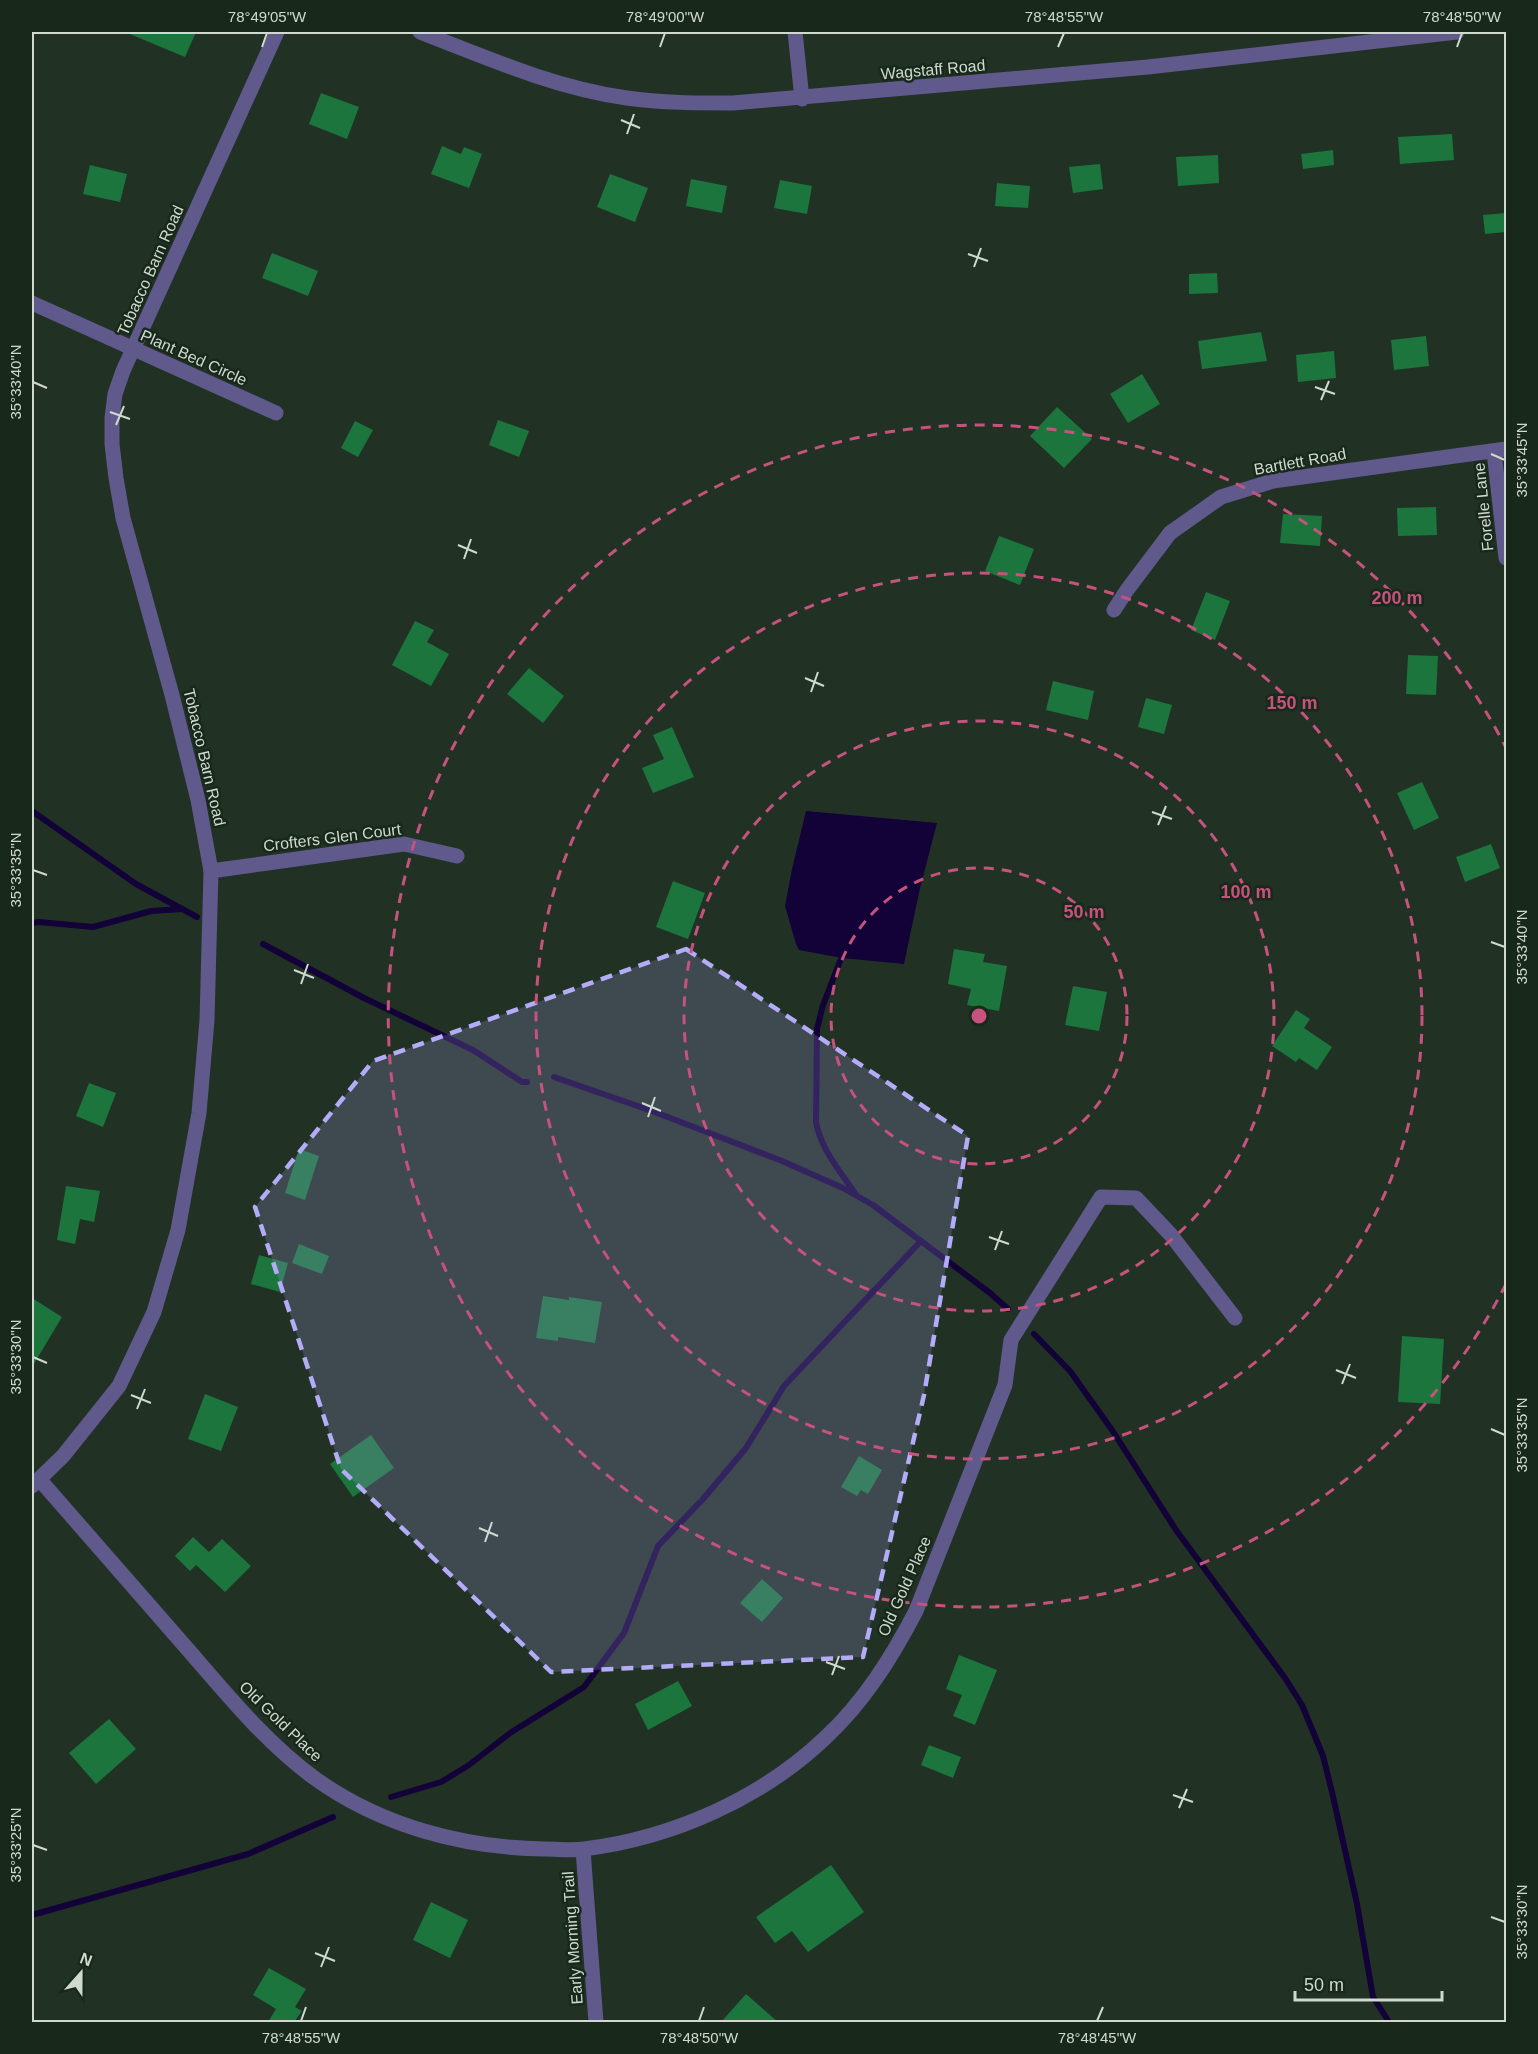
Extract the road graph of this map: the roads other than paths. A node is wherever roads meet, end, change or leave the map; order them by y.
1 (277, 32) edge
2 (420, 32) edge
3 (795, 32) edge
4 (1457, 32) edge
5 (802, 99) junction
6 (32, 303) edge
7 (133, 350) junction
8 (276, 413) dead end
9 (1500, 451) edge
10 (1506, 558) edge
11 (1114, 610) dead end
12 (458, 856) dead end
13 (211, 871) junction
14 (1235, 1318) dead end
15 (36, 1483) edge
16 (583, 1850) junction
17 (596, 2022) edge

1 - 7 street, Tobacco Barn Road
2 - 5 street, Wagstaff Road
3 - 5 street
4 - 5 street, Wagstaff Road
6 - 7 street, Plant Bed Circle
7 - 8 street, Plant Bed Circle
7 - 13 street, Tobacco Barn Road
9 - 10 street, Forelle Lane
9 - 11 street, Bartlett Road
12 - 13 street, Crofters Glen Court
13 - 15 street, Tobacco Barn Road
14 - 16 street, Old Gold Place
15 - 16 street, Old Gold Place
16 - 17 street, Early Morning Trail

